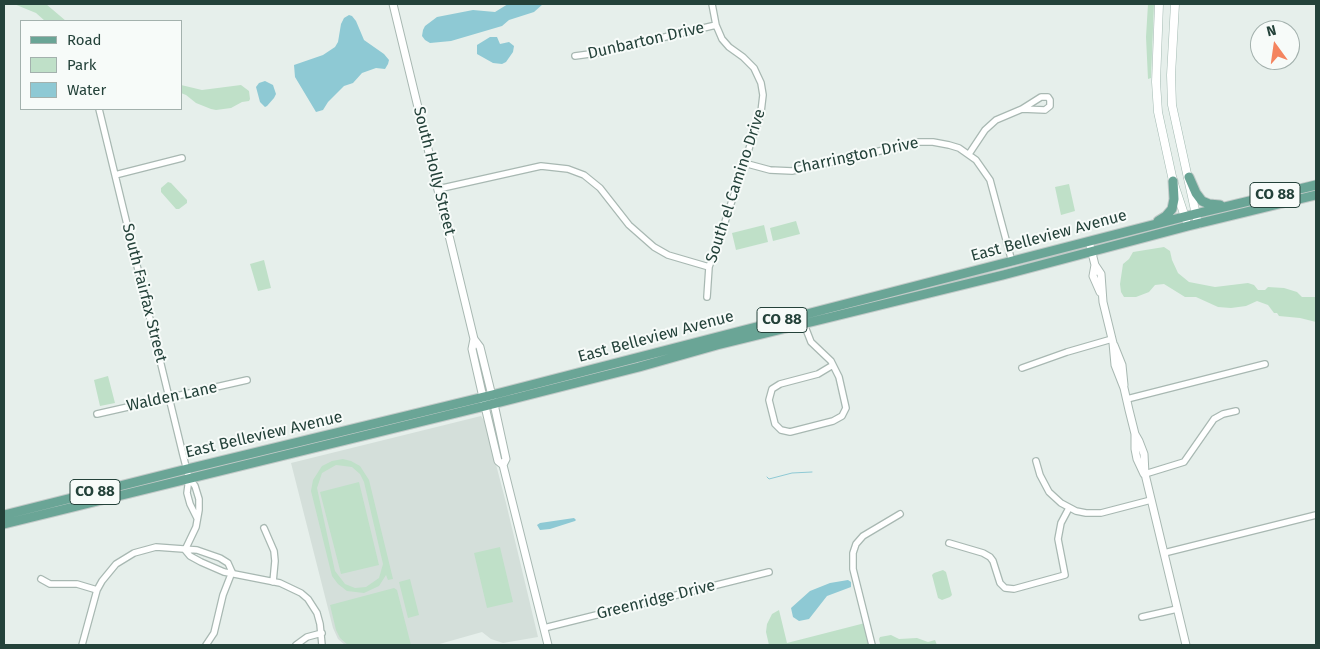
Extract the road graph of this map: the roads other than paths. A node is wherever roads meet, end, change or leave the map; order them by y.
1 (393, 4) edge
2 (712, 4) edge
3 (1159, 4) edge
4 (1175, 4) edge
5 (716, 25) junction
6 (575, 56) dead end
7 (1022, 109) dead end
8 (99, 110) edge
9 (968, 154) junction
10 (182, 158) dead end
11 (744, 162) junction
12 (115, 175) junction
13 (1188, 177) junction
14 (1173, 181) junction
15 (1316, 185) edge
16 (438, 189) junction
17 (1316, 195) edge
18 (1233, 205) junction
19 (1195, 214) junction
20 (1185, 216) junction
21 (1154, 224) junction
22 (1198, 224) junction
23 (1188, 226) junction
24 (1089, 241) junction
25 (1092, 252) junction
26 (1012, 262) junction
27 (709, 267) junction
28 (707, 297) dead end
29 (804, 324) junction
30 (1112, 341) junction
31 (1265, 364) dead end
32 (833, 365) junction
33 (1022, 368) dead end
34 (247, 380) dead end
35 (168, 397) junction
36 (1127, 399) junction
37 (489, 401) junction
38 (1236, 411) dead end
39 (97, 414) dead end
40 (1036, 461) dead end
41 (188, 473) junction
42 (1145, 474) junction
43 (1151, 500) junction
44 (1069, 508) junction
45 (900, 514) dead end
46 (4, 515) edge
47 (1316, 515) edge
48 (197, 518) junction
49 (4, 524) edge
50 (264, 528) dead end
51 (949, 543) dead end
52 (185, 550) junction
53 (1164, 554) junction
54 (232, 572) junction
55 (769, 572) dead end
56 (41, 579) dead end
57 (273, 582) junction
58 (97, 590) junction
59 (1177, 609) junction
60 (1142, 617) dead end
61 (544, 628) junction
62 (322, 634) junction
63 (82, 645) edge
64 (206, 645) edge
65 (296, 645) edge
66 (322, 645) edge
67 (548, 645) edge
68 (872, 645) edge
69 (1186, 645) edge

1 - 16 street, South Holly Street
2 - 5 street, South el Camino Drive
3 - 14 main road
4 - 13 main road
5 - 6 street, Dunbarton Drive
5 - 11 street, South el Camino Drive
7 - 9 street
8 - 12 street, South Fairfax Street
9 - 11 street, Charrington Drive
9 - 26 street, Charrington Drive
10 - 12 street
11 - 27 street, South el Camino Drive
12 - 35 street, South Fairfax Street
13 - 18 main road
13 - 19 main road
14 - 20 main road
14 - 21 main road
15 - 18 main road, East Belleview Avenue / CO 88
16 - 27 street
16 - 37 street, South Holly Street
17 - 22 main road, East Belleview Avenue / CO 88
18 - 19 main road, East Belleview Avenue / CO 88
19 - 20 main road, East Belleview Avenue / CO 88
19 - 22 main road
20 - 21 main road, East Belleview Avenue / CO 88
20 - 23 main road
21 - 24 main road, East Belleview Avenue / CO 88
22 - 23 main road, East Belleview Avenue / CO 88
23 - 25 main road, East Belleview Avenue / CO 88
24 - 25 street
24 - 26 main road, East Belleview Avenue / CO 88
25 - 29 main road, East Belleview Avenue / CO 88
25 - 30 street
26 - 37 main road, East Belleview Avenue / CO 88
27 - 28 street, South el Camino Drive
29 - 32 street
29 - 37 main road, East Belleview Avenue / CO 88
30 - 33 street
30 - 36 street
31 - 36 street
32 - 32 street
34 - 35 street, Walden Lane
35 - 39 street, Walden Lane
35 - 41 street, South Fairfax Street
36 - 42 street
37 - 41 main road, East Belleview Avenue / CO 88
37 - 61 street, South Holly Street
38 - 42 street
40 - 44 street
41 - 46 main road, East Belleview Avenue / CO 88
41 - 48 street
41 - 48 street
41 - 49 main road, East Belleview Avenue / CO 88
42 - 43 street
43 - 44 street
43 - 53 street
44 - 51 street
45 - 68 street
47 - 53 street
48 - 52 street
50 - 57 street
52 - 54 street
52 - 54 street
52 - 58 street
53 - 59 street
54 - 57 street
54 - 64 street
55 - 61 street, Greenridge Drive
56 - 58 street
57 - 62 street
58 - 63 street
59 - 60 street
59 - 69 street
61 - 67 street, South Holly Street
62 - 65 street
62 - 66 street

